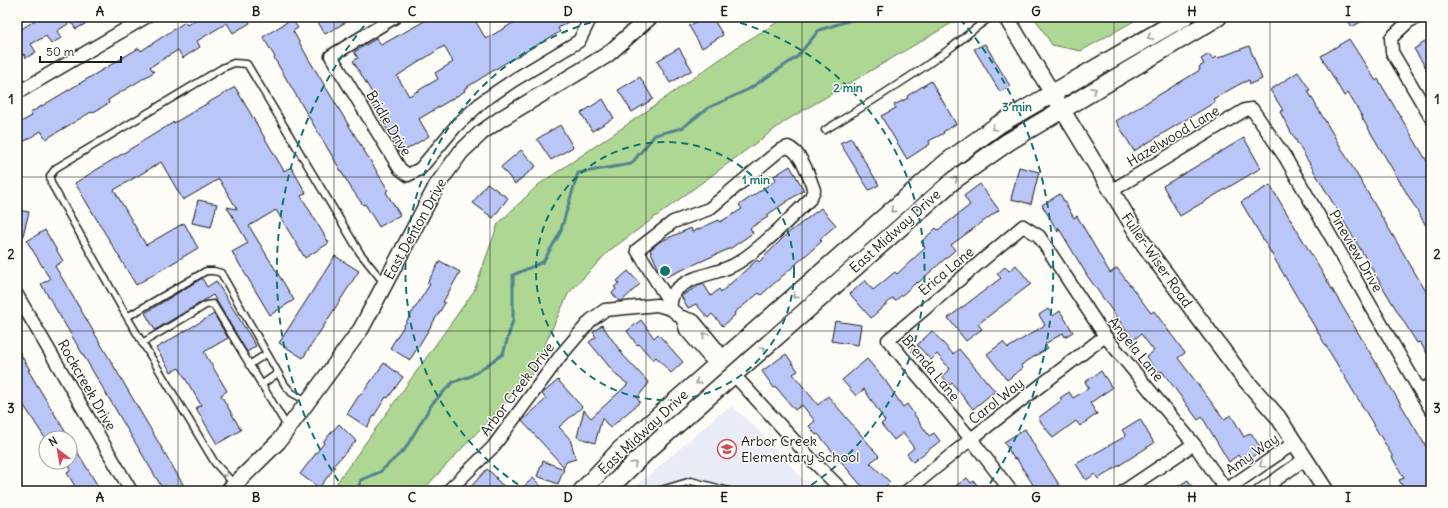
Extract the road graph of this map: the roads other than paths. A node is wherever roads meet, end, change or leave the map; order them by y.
1 (146, 17) edge
2 (395, 17) edge
3 (592, 17) edge
4 (650, 17) edge
5 (991, 17) edge
6 (1006, 17) edge
7 (1184, 17) edge
8 (1218, 17) edge
9 (1418, 17) edge
10 (17, 93) edge
11 (1051, 94) junction
12 (1252, 109) joint
13 (1060, 110) junction
14 (1431, 118) edge
15 (825, 130) dead end
16 (1111, 191) junction
17 (1023, 226) joint
18 (385, 284) junction
19 (17, 295) edge
20 (671, 306) junction
21 (127, 317) junction
22 (1105, 336) junction
23 (888, 340) joint
24 (142, 343) junction
25 (266, 354) junction
26 (723, 360) junction
27 (250, 365) junction
28 (278, 374) junction
29 (734, 375) junction
30 (1431, 384) edge
31 (261, 385) junction
32 (1420, 391) junction
33 (307, 401) junction
34 (1431, 410) edge
35 (288, 428) junction
36 (971, 439) junction
37 (1294, 443) junction
38 (1194, 444) junction
39 (1305, 459) junction
40 (232, 488) edge
41 (837, 489) edge
42 (131, 491) edge
43 (448, 491) edge
44 (582, 491) edge
45 (606, 491) edge
46 (658, 491) edge
47 (729, 491) edge
48 (907, 491) edge
49 (1011, 491) edge
50 (1124, 491) edge
51 (1226, 491) edge
52 (1260, 491) edge
53 (1326, 491) edge

1 - 10 street
2 - 3 street, Bridle Drive
4 - 18 street, East Denton Drive
5 - 15 lane
6 - 11 street, Fuller-Wiser Road
7 -> 11 main road, East Midway Drive
13 -> 8 main road, East Midway Drive
9 - 14 street
11 - 13 street, Fuller-Wiser Road
11 -> 26 main road, East Midway Drive
12 - 16 street, Hazelwood Lane
12 - 32 street, Pineview Drive
13 - 16 street, Fuller-Wiser Road
29 -> 13 main road, East Midway Drive
16 - 37 street, Fuller-Wiser Road
17 - 22 street, Angela Lane
17 - 23 street, Erica Lane
18 - 21 lane
18 - 33 street, East Denton Drive
19 - 42 street, Rockcreek Drive
20 - 20 street
20 - 26 street
20 - 43 street, Arbor Creek Drive
21 - 24 lane
21 - 25 lane
22 - 36 street, Carol Way
22 - 38 street, Angela Lane
23 - 36 street, Brenda Lane
24 - 27 lane
24 -> 40 lane
25 - 27 lane
25 - 28 lane
26 - 29 main road
26 -> 44 main road, East Midway Drive
27 - 31 lane
28 - 31 lane
28 - 33 lane
29 - 41 street
45 -> 29 main road, East Midway Drive
30 - 32 street
31 - 35 lane
32 - 34 street, Pineview Drive
33 - 35 street, East Denton Drive
35 - 40 street, East Denton Drive
36 - 48 street, Carol Way
36 - 49 street, Brenda Lane
37 - 39 street, Fuller-Wiser Road
37 -> 51 street, Amy Way
38 - 50 street
38 - 51 street, Angela Lane
39 - 52 street
39 - 53 street, Fuller-Wiser Road
46 - 47 lane

